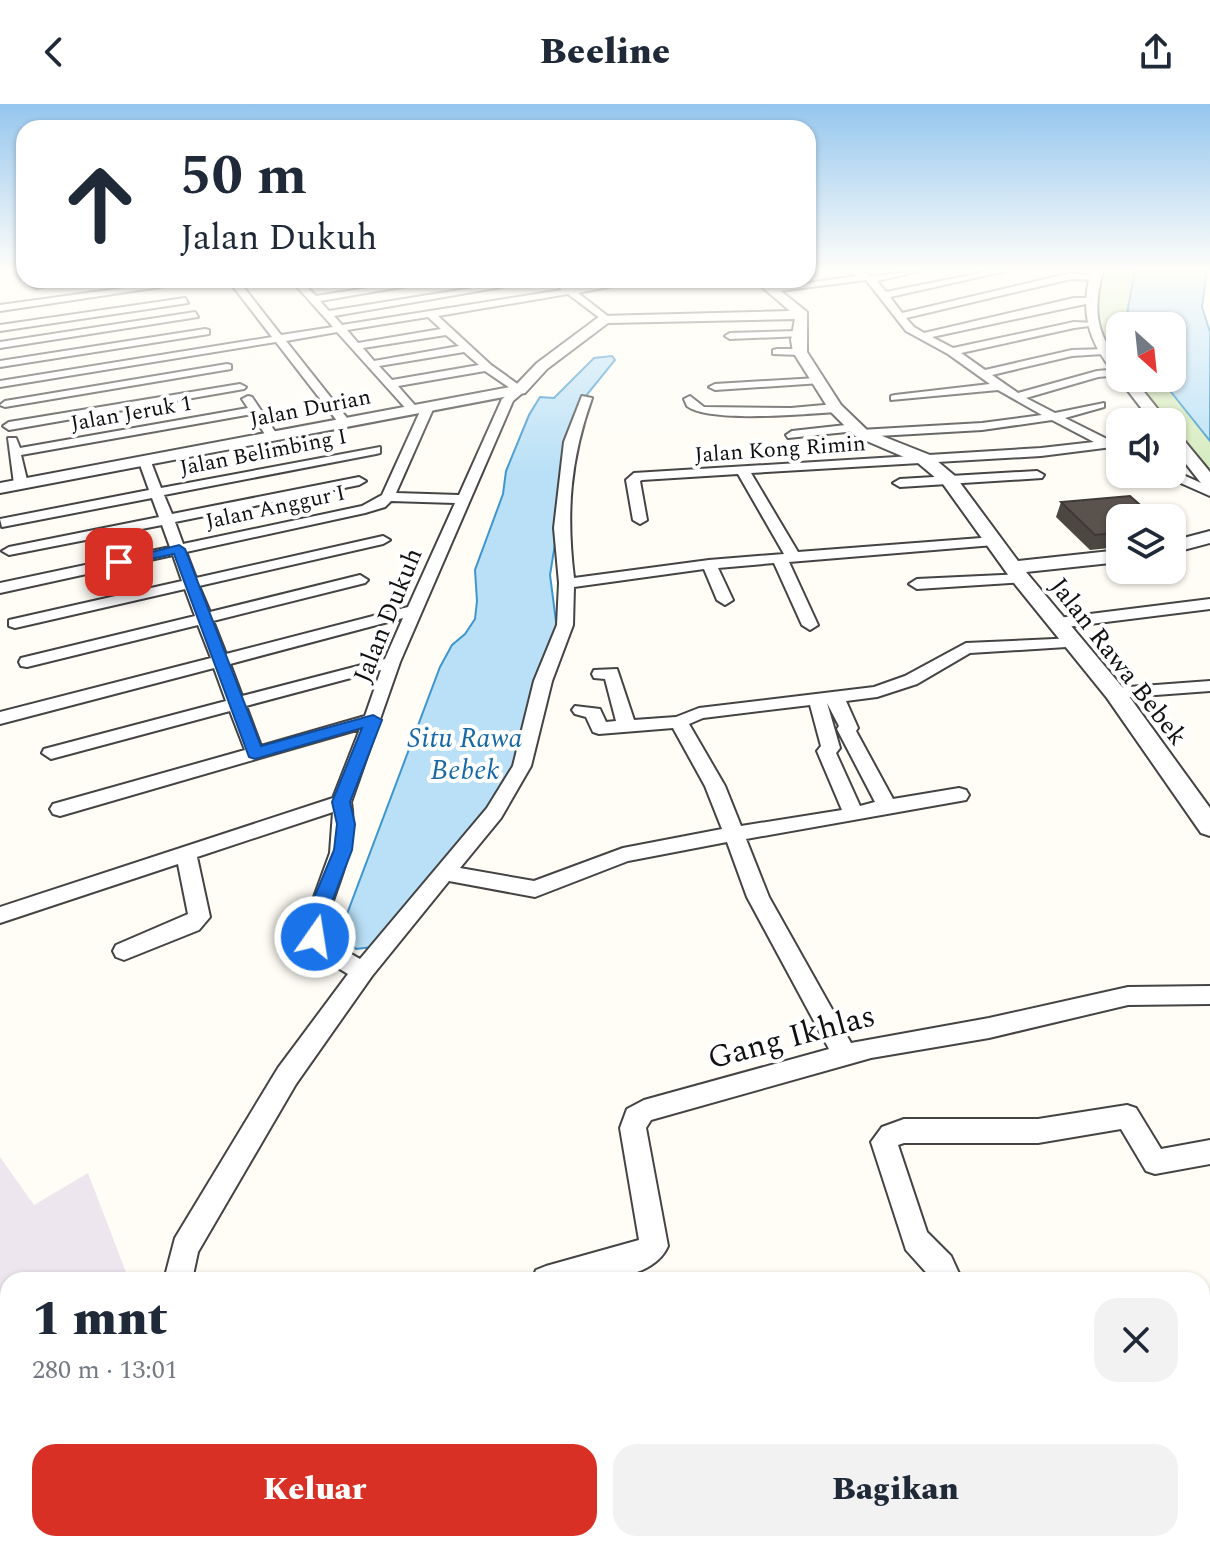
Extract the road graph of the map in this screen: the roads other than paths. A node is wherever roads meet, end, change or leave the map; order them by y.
1 (42, 339) edge
2 (163, 339) edge
3 (209, 339) edge
4 (280, 339) joint
5 (351, 339) edge
6 (403, 339) edge
7 (457, 339) edge
8 (580, 339) edge
9 (799, 339) edge
10 (928, 339) edge
11 (1013, 339) edge
12 (1098, 339) edge
13 (0, 345) edge
14 (357, 346) junction
15 (468, 348) junction
16 (216, 349) junction
17 (1103, 351) junction
18 (777, 352) dead end
19 (800, 352) junction
20 (952, 352) junction
21 (1106, 355) edge
22 (0, 364) edge
23 (373, 364) junction
24 (227, 367) junction
25 (487, 367) junction
26 (1106, 373) edge
27 (983, 374) junction
28 (1, 381) edge
29 (817, 381) junction
30 (390, 384) junction
31 (1002, 386) junction
32 (240, 387) junction
33 (715, 387) dead end
34 (520, 390) junction
35 (1136, 392) edge
36 (1016, 397) junction
37 (895, 398) dead end
38 (690, 399) dead end
39 (585, 402) dead end
40 (5, 404) junction
41 (1100, 405) dead end
42 (835, 408) junction
43 (1149, 408) edge
44 (420, 409) junction
45 (255, 410) junction
46 (1055, 418) junction
47 (345, 423) junction
48 (9, 426) junction
49 (858, 430) junction
50 (792, 435) dead end
51 (272, 436) junction
52 (1106, 441) edge
53 (1106, 446) edge
54 (376, 450) dead end
55 (14, 453) junction
56 (1186, 453) edge
57 (924, 459) junction
58 (145, 462) junction
59 (743, 471) junction
60 (1037, 475) dead end
61 (949, 480) junction
62 (359, 481) dead end
63 (1186, 481) edge
64 (900, 483) dead end
65 (1210, 483) edge
66 (21, 484) junction
67 (0, 488) edge
68 (157, 492) junction
69 (1210, 492) edge
70 (388, 497) junction
71 (463, 499) junction
72 (168, 519) junction
73 (640, 520) dead end
74 (2, 523) edge
75 (1210, 537) edge
76 (383, 540) dead end
77 (994, 541) junction
78 (1186, 543) edge
79 (179, 549) junction
80 (9, 551) dead end
81 (1106, 558) edge
82 (787, 559) junction
83 (709, 564) junction
84 (1018, 573) junction
85 (360, 580) dead end
86 (191, 583) junction
87 (567, 583) junction
88 (917, 584) dead end
89 (0, 588) edge
90 (725, 600) dead end
91 (1210, 604) edge
92 (416, 610) junction
93 (205, 619) junction
94 (15, 623) dead end
95 (1058, 623) junction
96 (810, 625) dead end
97 (1076, 643) junction
98 (220, 659) junction
99 (27, 662) dead end
100 (392, 662) junction
101 (600, 674) dead end
102 (1210, 686) edge
103 (1115, 693) junction
104 (826, 698) junction
105 (236, 703) junction
106 (581, 710) dead end
107 (0, 718) edge
108 (373, 720) junction
109 (679, 722) junction
110 (627, 727) junction
111 (51, 753) dead end
112 (255, 753) junction
113 (959, 795) dead end
114 (341, 802) junction
115 (887, 806) junction
116 (60, 809) dead end
117 (853, 813) junction
118 (1210, 827) edge
119 (736, 835) junction
120 (186, 854) junction
121 (444, 873) junction
122 (0, 915) edge
123 (124, 951) dead end
124 (364, 970) junction
125 (1210, 995) edge
126 (844, 1054) junction
127 (1210, 1152) edge
128 (180, 1272) edge
129 (578, 1272) edge
130 (944, 1272) edge

1 - 13 street
2 - 22 street
3 - 16 street
4 - 16 street
4 - 47 street
5 - 14 street
6 - 14 street
7 - 15 street
8 - 34 street
9 - 19 street, Jalan Rawa Bebek
10 - 20 street
11 - 20 street
12 - 17 street
14 - 23 street
15 - 23 street
15 - 25 street
16 - 24 street
16 - 28 street
17 - 21 street
17 - 27 street
18 - 19 street
19 - 29 street, Jalan Rawa Bebek
20 - 27 street
23 - 30 street
24 - 32 street
24 - 40 street
25 - 30 street
25 - 34 street
26 - 36 street
27 - 31 street
28 - 40 street
29 - 33 street
29 - 42 street, Jalan Rawa Bebek
30 - 44 street
31 - 36 street
31 - 37 street
32 - 45 street
32 - 48 street
34 - 44 street, Jalan Durian
34 - 71 street, Jalan Dukuh
35 - 43 street
36 - 46 street
38 - 42 street
39 - 87 street
40 - 48 street
41 - 46 street
42 - 49 street, Jalan Rawa Bebek
44 - 47 street, Jalan Durian
44 - 70 street
45 - 51 street
45 - 55 street, Jalan Jeruk 1
46 - 49 street
46 - 52 street
47 - 51 street, Jalan Durian
48 - 55 street
49 - 50 street
49 - 57 street, Jalan Rawa Bebek
51 - 58 street, Jalan Durian
53 - 57 street, Jalan Kong Rimin
54 - 68 street, Jalan Belimbing I
55 - 66 street
56 - 65 street
57 - 59 street, Jalan Kong Rimin
57 - 61 street, Jalan Rawa Bebek
58 - 66 street, Jalan Durian
58 - 68 street
59 - 73 street, Jalan Kong Rimin
59 - 82 street
60 - 61 street
61 - 64 street
61 - 77 street, Jalan Rawa Bebek
62 - 72 street
63 - 69 street
66 - 67 street, Jalan Durian
68 - 72 street
68 - 74 street, Jalan Belimbing I
70 - 71 street, Jalan Anggur I
70 - 79 street, Jalan Anggur I
71 - 92 street, Jalan Dukuh
72 - 79 street
72 - 80 street
75 - 78 street
76 - 86 street
77 - 82 street
77 - 84 street, Jalan Rawa Bebek
79 - 86 street
79 - 89 street, Jalan Anggur I
81 - 84 street, Jalan Rawa Bebek
82 - 83 street
82 - 96 street
83 - 87 street
83 - 90 street
84 - 88 street
84 - 95 street, Jalan Rawa Bebek
85 - 93 street
86 - 93 street
86 - 94 street
87 - 121 street
91 - 95 street
92 - 98 street
92 - 100 street, Jalan Dukuh
93 - 98 street
93 - 99 street
95 - 97 street, Jalan Rawa Bebek
97 - 103 street, Jalan Rawa Bebek
97 - 104 street
98 - 105 street
98 - 107 street
100 - 105 street
100 - 108 street, Jalan Dukuh
101 - 110 street
102 - 103 street
103 - 118 street, Jalan Rawa Bebek
104 - 109 street
104 - 115 street
104 - 117 street
105 - 111 street
105 - 112 street
106 - 110 street
108 - 112 street
108 - 114 street, Jalan Dukuh
109 - 110 street
109 - 119 street
112 - 116 street
113 - 115 street
114 - 120 street
114 - 124 street
115 - 117 street
117 - 119 street
119 - 121 street
119 - 126 street
120 - 122 street
120 - 123 street
121 - 124 street
124 - 128 street
125 - 126 street, Gang Ikhlas
126 - 129 street, Gang Ikhlas
127 - 130 street

